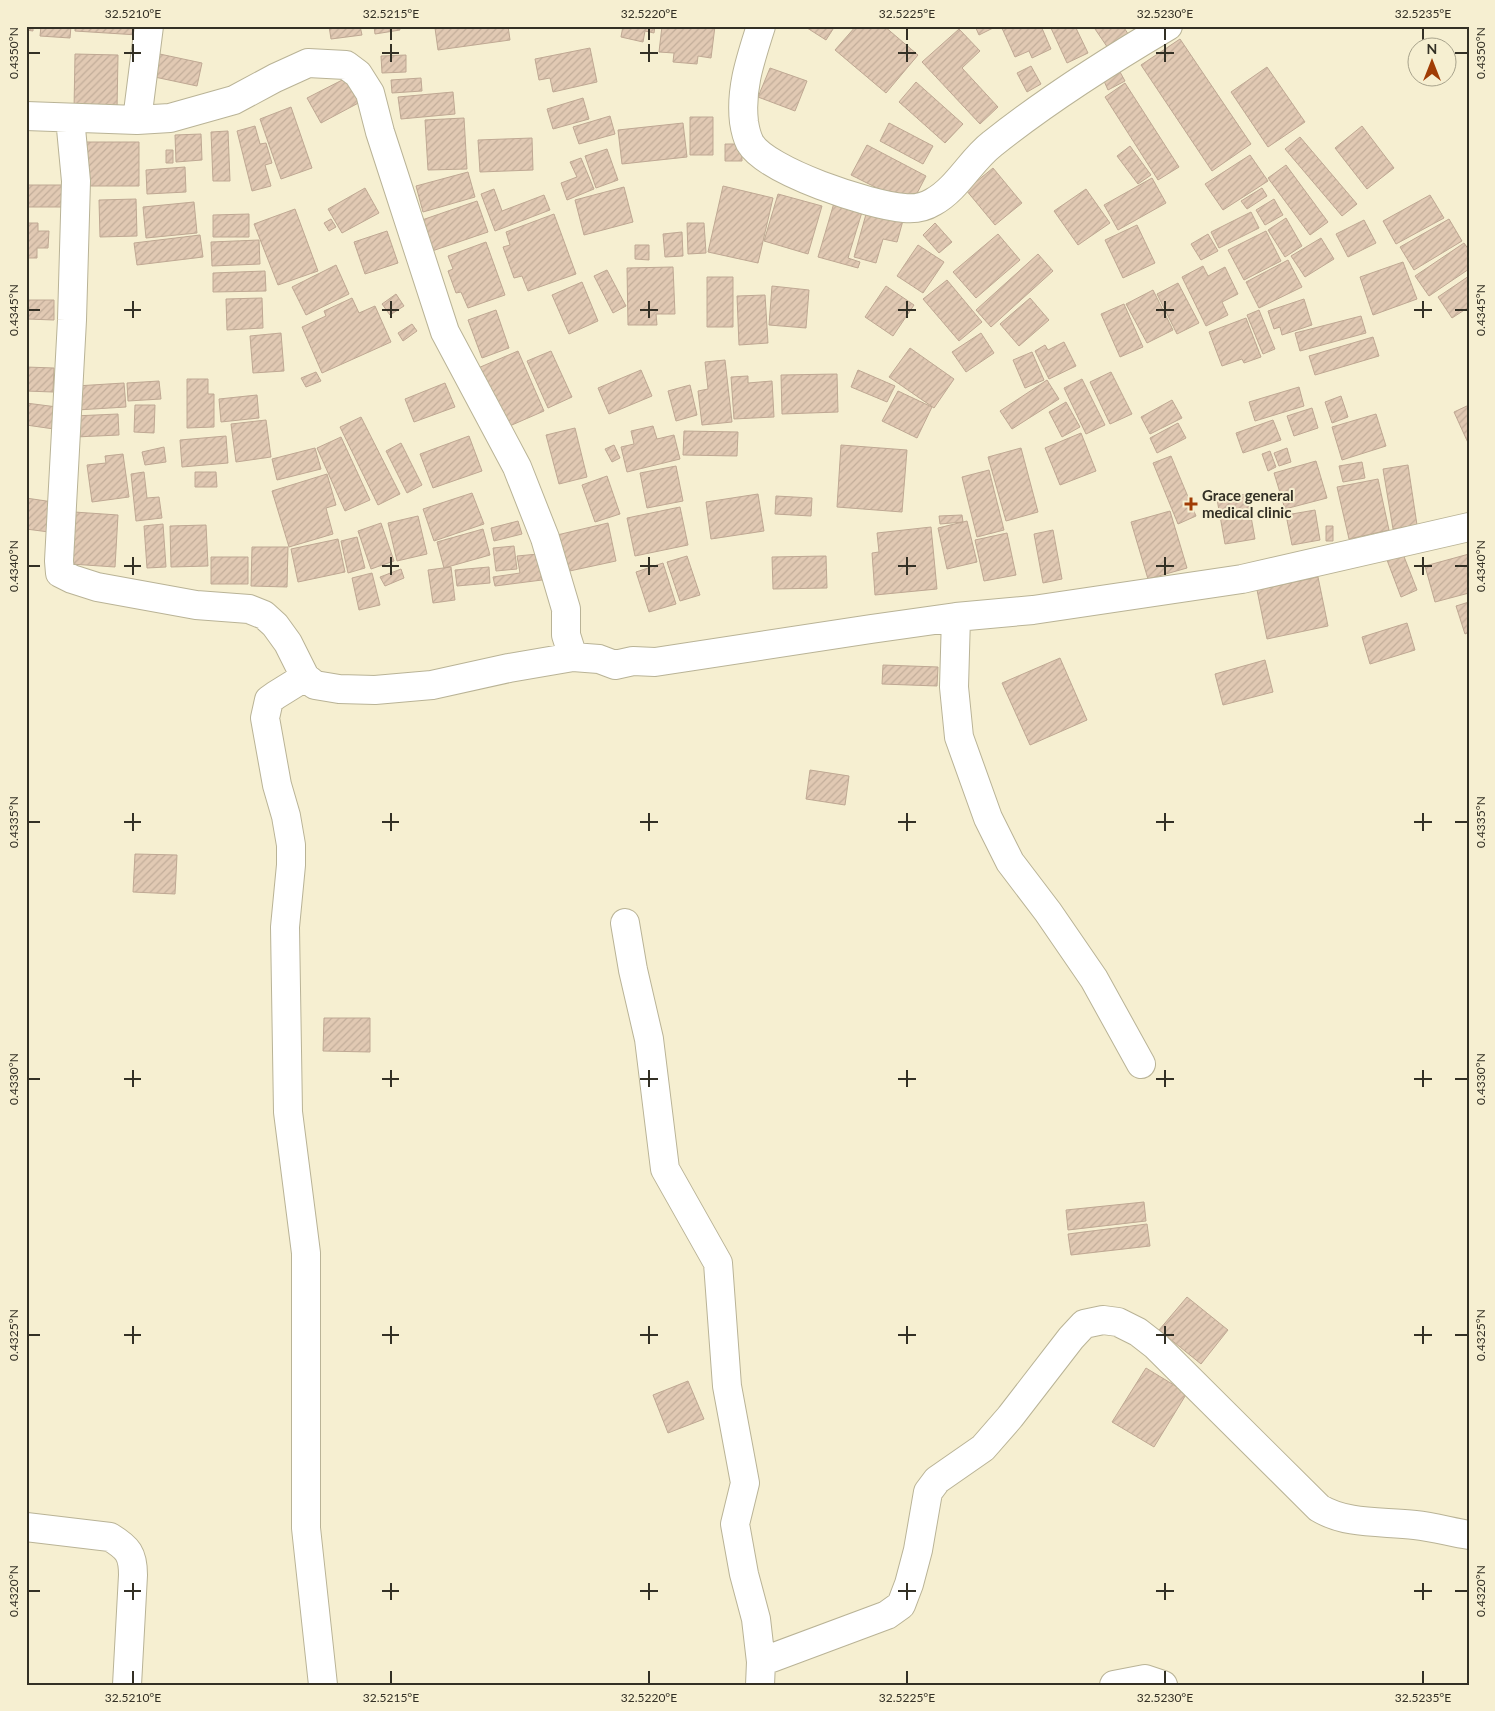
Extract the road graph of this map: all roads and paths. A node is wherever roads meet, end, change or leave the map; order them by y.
1 (149, 26) edge
2 (761, 26) edge
3 (1168, 26) edge
4 (26, 116) edge
5 (70, 118) junction
6 (137, 120) junction
7 (1469, 527) edge
8 (956, 617) junction
9 (574, 657) junction
10 (305, 677) junction
11 (625, 923) dead end
12 (1141, 1064) dead end
13 (26, 1527) edge
14 (1469, 1535) edge
15 (761, 1673) edge
16 (127, 1685) edge
17 (323, 1685) edge
18 (1114, 1685) edge
19 (1163, 1685) edge

1 - 6 street
2 - 3 street
4 - 5 street
5 - 6 street
5 - 10 street
6 - 9 street
7 - 8 street
8 - 9 street
8 - 12 street
9 - 10 street
10 - 17 street
11 - 15 street
13 - 16 street
14 - 15 street
18 - 19 street

